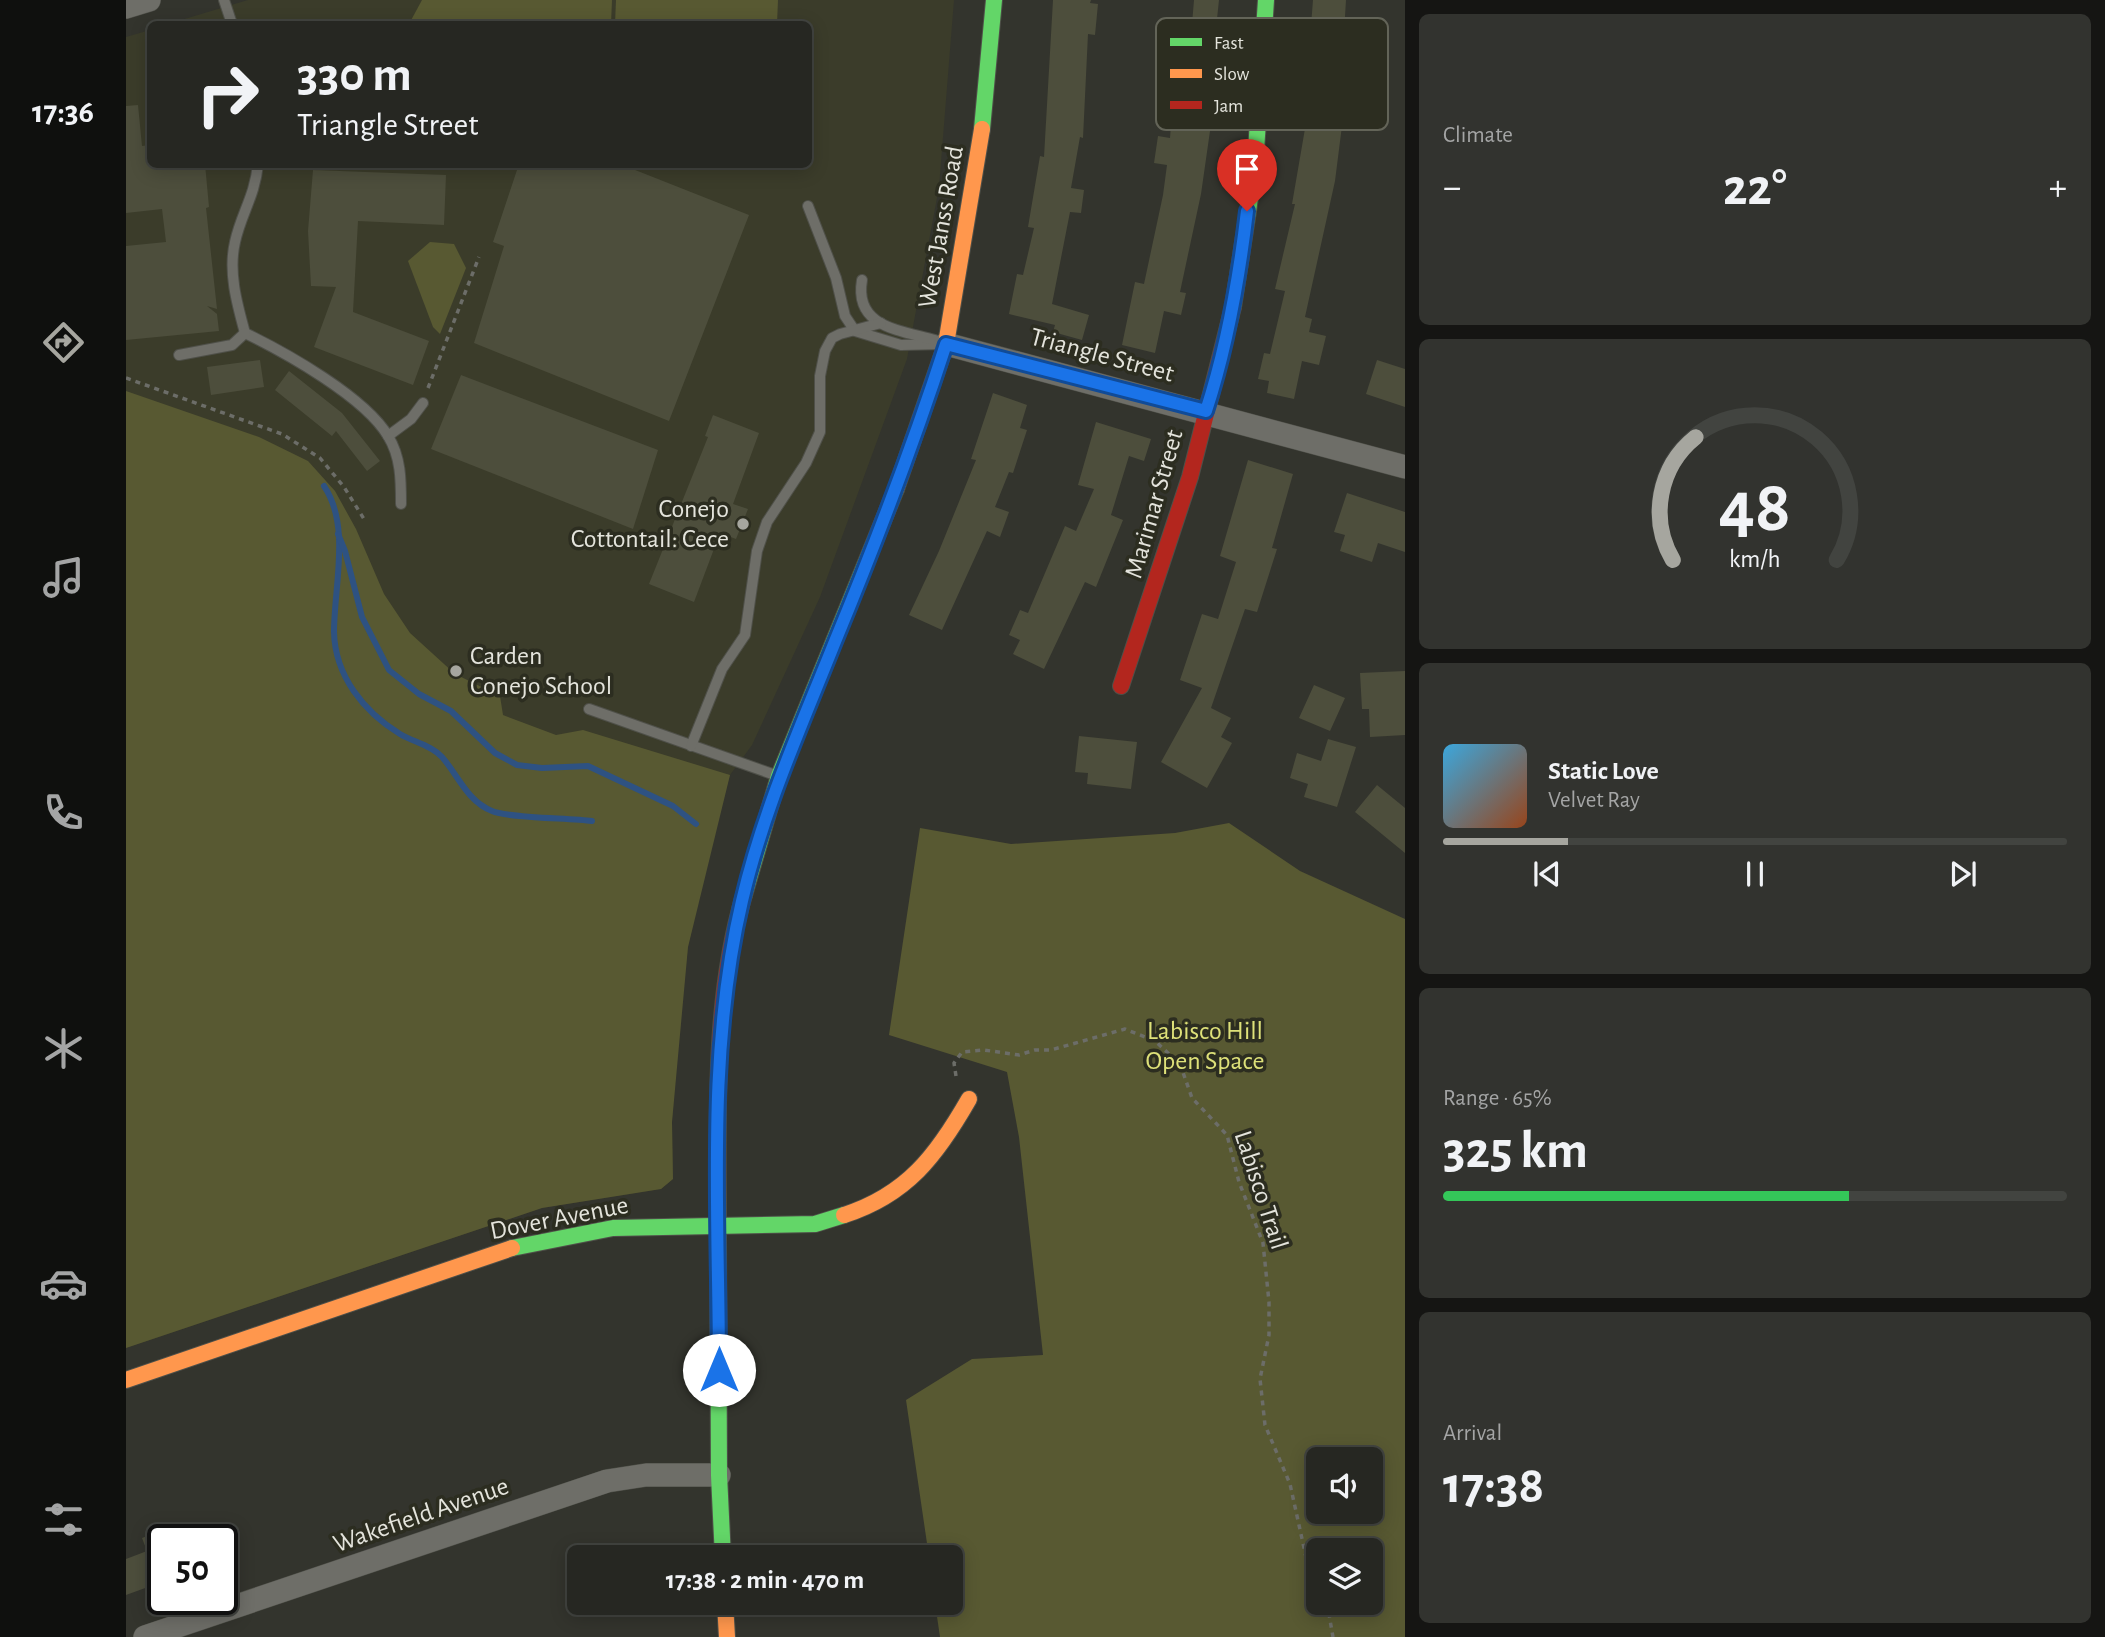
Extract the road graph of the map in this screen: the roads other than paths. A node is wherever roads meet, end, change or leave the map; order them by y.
1 (149, 0) edge
2 (224, 0) edge
3 (994, 0) edge
4 (1266, 0) edge
5 (126, 7) edge
6 (1265, 18) edge
7 (231, 21) edge
8 (1256, 130) edge
9 (257, 168) edge
10 (808, 206) dead end
11 (862, 280) dead end
12 (881, 323) junction
13 (855, 331) junction
14 (245, 332) junction
15 (946, 344) junction
16 (178, 355) dead end
17 (423, 403) road end
18 (1206, 411) junction
19 (388, 436) junction
20 (1405, 467) edge
21 (401, 504) dead end
22 (1121, 686) dead end
23 (589, 709) dead end
24 (691, 746) junction
25 (779, 776) junction
26 (969, 1099) road end
27 (719, 1226) junction
28 (126, 1380) edge
29 (719, 1475) junction
30 (722, 1545) edge
31 (726, 1615) edge
32 (145, 1637) edge
33 (727, 1637) edge

1 - 5 street
2 - 7 lane
3 - 15 main road, West Janss Road
4 - 6 main road, Marimar Street
8 - 18 main road, Marimar Street
9 - 14 lane
10 - 13 lane
11 - 12 lane
12 - 13 lane
12 - 15 lane
13 - 15 lane
13 - 24 lane
14 - 16 lane
14 - 19 lane
15 - 18 street, Triangle Street
15 - 25 main road, West Janss Road
17 - 19 lane
18 - 20 street, Triangle Street
18 - 22 main road, Marimar Street
19 - 21 lane
23 - 24 lane
24 - 25 lane
25 - 27 main road, West Janss Road
26 - 27 main road, Dover Avenue
27 - 28 main road, Dover Avenue
27 - 29 main road, West Janss Road
29 - 30 main road, West Janss Road
29 - 32 street, Wakefield Avenue
31 - 33 main road

